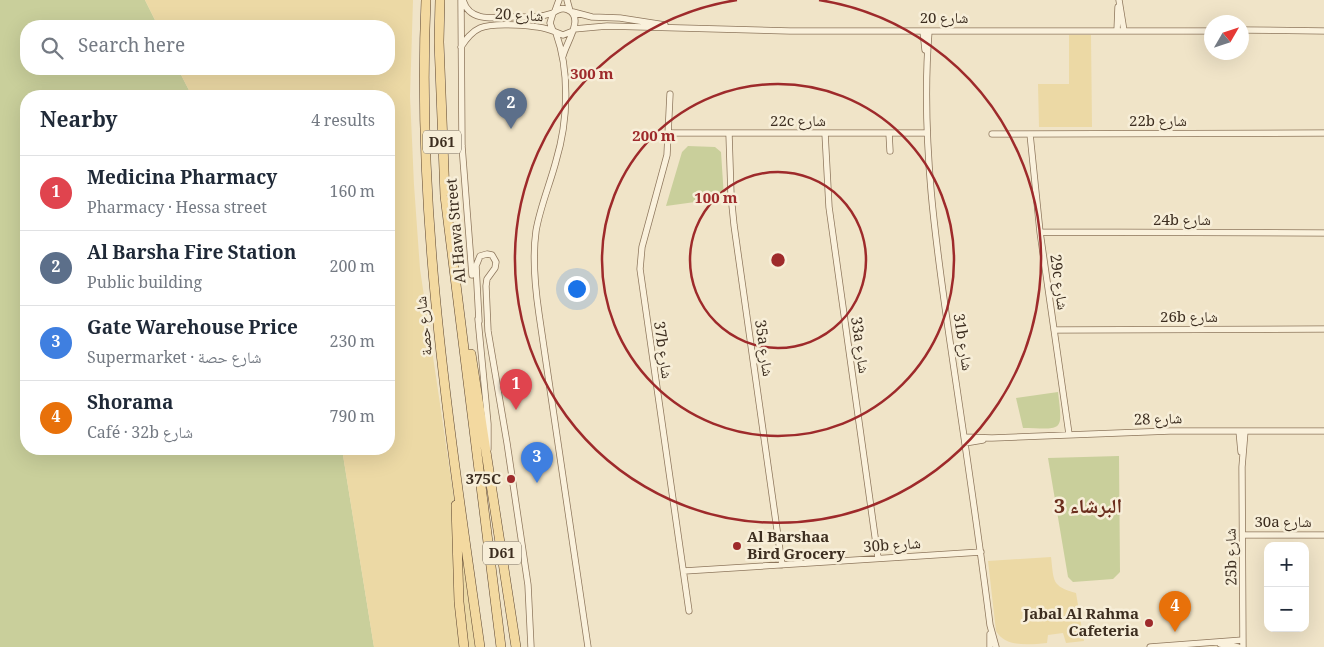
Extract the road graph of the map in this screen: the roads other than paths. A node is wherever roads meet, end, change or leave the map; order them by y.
1 (426, 0) edge
2 (440, 0) edge
3 (462, 0) edge
4 (559, 0) edge
5 (567, 0) edge
6 (1119, 0) edge
7 (571, 11) junction
8 (554, 12) junction
9 (676, 27) junction
10 (573, 30) junction
11 (1204, 30) edge
12 (1249, 30) edge
13 (926, 31) junction
14 (1116, 31) junction
15 (1124, 31) junction
16 (1324, 31) edge
17 (555, 32) junction
18 (461, 47) junction
19 (563, 58) junction
20 (670, 94) dead end
21 (669, 133) junction
22 (889, 133) junction
23 (926, 133) junction
24 (1324, 133) edge
25 (729, 134) junction
26 (826, 134) junction
27 (992, 134) dead end
28 (1030, 134) junction
29 (890, 151) dead end
30 (1040, 232) junction
31 (1324, 232) edge
32 (456, 283) junction
33 (479, 321) junction
34 (1324, 329) edge
35 (1054, 330) junction
36 (1242, 431) junction
37 (1324, 431) edge
38 (1069, 434) junction
39 (965, 440) junction
40 (486, 458) junction
41 (456, 472) junction
42 (1243, 535) junction
43 (1324, 535) edge
44 (981, 552) junction
45 (878, 558) junction
46 (782, 565) junction
47 (684, 571) junction
48 (689, 611) dead end
49 (990, 625) junction
50 (1214, 643) junction
51 (1243, 644) edge
52 (464, 647) edge
53 (480, 647) edge
54 (501, 647) edge
55 (516, 647) edge
56 (531, 647) edge
57 (588, 647) edge
58 (990, 647) edge
59 (996, 647) edge
60 (1150, 647) edge
61 (1238, 647) edge

1 - 41 main road, شارع حصة / D61
2 - 32 main road, D61
3 - 8 street, شارع 20
3 - 18 street, Al Hawa Street
4 - 8 street
5 - 7 street
6 - 14 street
6 - 15 street
7 - 8 street
7 - 9 street, شارع 20
7 - 10 street
8 - 17 street
9 - 10 street, شارع 20
9 - 13 street, شارع 20
10 - 17 street
10 - 19 street
11 - 15 street, شارع 20
12 - 16 street
13 - 14 street, شارع 20
13 - 23 street, 31b شارع
14 - 15 street, شارع 20
17 - 18 street, شارع 20
17 - 19 street
18 - 33 street, Al Hawa Street
19 - 57 street
20 - 21 street, 37b شارع
21 - 25 street, 22c شارع
21 - 47 street, 37b شارع
22 - 23 street, 22c شارع
22 - 26 street, 22c شارع
22 - 29 street
23 - 39 street, 31b شارع
24 - 28 street, 22b شارع
25 - 26 street, 22c شارع
25 - 46 street, 35a شارع
26 - 45 street, 33a شارع
27 - 28 street, 22b شارع
28 - 30 street, 29c شارع
30 - 31 street, 24b شارع
30 - 35 street, 29c شارع
32 - 40 main road, D61
32 - 54 main road, D61
33 - 40 street, Al Hawa Street
33 - 56 street
34 - 35 street, 26b شارع
35 - 38 street, 29c شارع
36 - 37 street, شارع 28
36 - 38 street, شارع 28
36 - 42 street, 25b شارع
38 - 39 street, شارع 28
39 - 44 street, 31b شارع
40 - 55 main road, D61
41 - 52 main road
41 - 53 main road, شارع حصة / D61
42 - 43 street, 30a شارع
42 - 51 street, 25b شارع
44 - 45 street, 30b شارع
44 - 49 street, 31b شارع
45 - 46 street, 30b شارع
46 - 47 street, 30b شارع
47 - 48 street, 37b شارع
49 - 58 street, 31b شارع
49 - 59 street, 31b شارع
50 - 51 street
50 - 60 street
50 - 61 street

